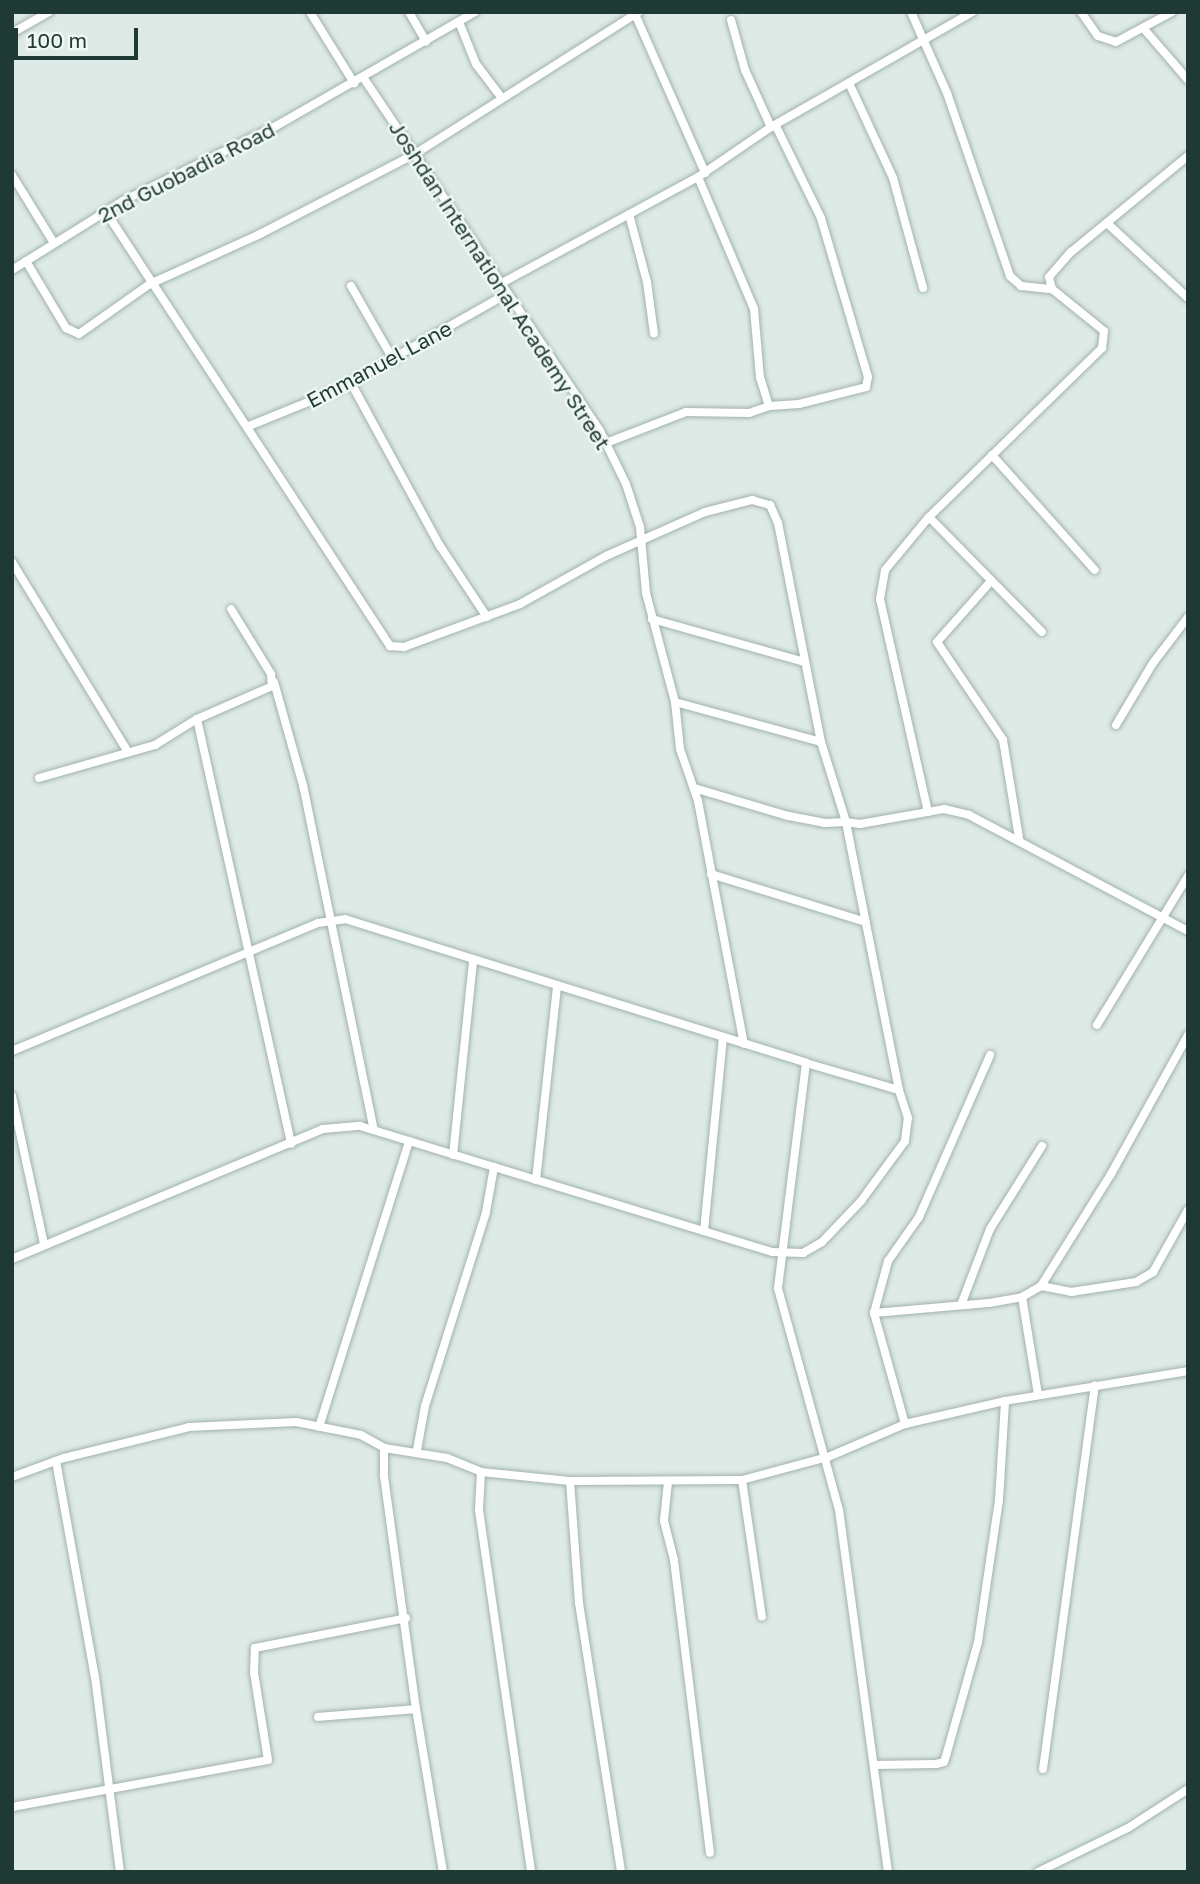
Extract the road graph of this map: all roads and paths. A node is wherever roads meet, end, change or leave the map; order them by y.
1 (49, 12) edge
2 (310, 12) edge
3 (409, 12) edge
4 (475, 12) edge
5 (912, 12) edge
6 (973, 12) edge
7 (1081, 12) edge
8 (1172, 12) edge
9 (637, 13) edge
10 (731, 20) dead end
11 (459, 22) junction
12 (1144, 29) junction
13 (12, 33) edge
14 (922, 40) junction
15 (426, 41) junction
16 (363, 77) junction
17 (1188, 80) edge
18 (354, 83) junction
19 (849, 83) junction
20 (501, 97) junction
21 (774, 126) junction
22 (415, 154) junction
23 (1188, 156) edge
24 (12, 175) edge
25 (702, 175) junction
26 (106, 212) junction
27 (629, 214) junction
28 (1108, 224) junction
29 (54, 243) junction
30 (26, 261) junction
31 (12, 270) edge
32 (150, 284) junction
33 (500, 284) junction
34 (351, 286) dead end
35 (923, 288) dead end
36 (1052, 289) junction
37 (505, 295) junction
38 (1188, 298) edge
39 (654, 334) dead end
40 (394, 360) junction
41 (352, 383) junction
42 (769, 406) junction
43 (249, 426) junction
44 (606, 443) junction
45 (992, 455) junction
46 (929, 517) junction
47 (642, 541) junction
48 (12, 562) edge
49 (1095, 570) dead end
50 (991, 581) junction
51 (231, 609) dead end
52 (487, 617) junction
53 (1188, 617) edge
54 (652, 619) junction
55 (1042, 632) dead end
56 (805, 663) junction
57 (274, 682) junction
58 (675, 702) junction
59 (197, 719) junction
60 (1116, 726) dead end
61 (821, 742) junction
62 (128, 752) junction
63 (39, 778) dead end
64 (694, 788) junction
65 (928, 812) junction
66 (846, 822) junction
67 (1019, 838) junction
68 (711, 874) junction
69 (1188, 876) edge
70 (1160, 916) junction
71 (332, 920) junction
72 (866, 922) junction
73 (1188, 931) edge
74 (248, 953) junction
75 (473, 961) junction
76 (557, 986) junction
77 (1097, 1025) dead end
78 (1188, 1035) edge
79 (723, 1037) junction
80 (744, 1044) junction
81 (12, 1051) edge
82 (990, 1055) dead end
83 (806, 1063) junction
84 (900, 1090) junction
85 (12, 1096) edge
86 (374, 1129) junction
87 (410, 1141) junction
88 (291, 1144) junction
89 (1042, 1146) dead end
90 (453, 1155) junction
91 (494, 1167) junction
92 (536, 1180) junction
93 (1188, 1210) edge
94 (704, 1231) junction
95 (44, 1244) junction
96 (782, 1252) junction
97 (12, 1259) edge
98 (1041, 1286) junction
99 (1022, 1297) junction
100 (961, 1304) junction
101 (874, 1313) junction
102 (1188, 1371) edge
103 (1095, 1386) junction
104 (1038, 1395) junction
105 (1005, 1401) junction
106 (905, 1424) junction
107 (319, 1427) junction
108 (384, 1448) junction
109 (417, 1450) junction
110 (828, 1457) junction
111 (56, 1461) junction
112 (481, 1472) junction
113 (12, 1477) edge
114 (742, 1480) junction
115 (570, 1481) junction
116 (668, 1482) junction
117 (762, 1617) dead end
118 (406, 1618) junction
119 (416, 1709) junction
120 (318, 1717) dead end
121 (875, 1765) junction
122 (1043, 1769) dead end
123 (110, 1786) junction
124 (1188, 1789) edge
125 (12, 1807) edge
126 (710, 1853) dead end
127 (120, 1872) edge
128 (443, 1872) edge
129 (531, 1872) edge
130 (621, 1872) edge
131 (888, 1872) edge
132 (1038, 1872) edge

1 - 13 street
2 - 18 street
3 - 15 street
4 - 11 street, 2nd Guobadia Road
5 - 14 street
6 - 14 street
7 - 12 street
8 - 12 street
9 - 20 street
9 - 25 street
10 - 21 street
11 - 15 street, 2nd Guobadia Road
11 - 20 street
12 - 17 street
14 - 19 street
14 - 36 street
15 - 16 street, 2nd Guobadia Road
16 - 18 street, 2nd Guobadia Road
16 - 22 street, Joshdan International Academy Street
18 - 26 street, 2nd Guobadia Road
19 - 21 street
19 - 35 street
20 - 22 street
21 - 25 street
21 - 42 street
22 - 32 street
22 - 33 street, Joshdan International Academy Street
23 - 28 street
24 - 29 street
25 - 27 street
25 - 42 street
26 - 29 street, 2nd Guobadia Road
26 - 32 street
27 - 33 street
27 - 39 street
28 - 36 street
28 - 38 street
29 - 30 street, 2nd Guobadia Road
30 - 31 street, 2nd Guobadia Road
30 - 32 street
32 - 43 street
33 - 37 street, Joshdan International Academy Street
34 - 40 street
36 - 45 street
37 - 40 street, Emmanuel Lane
37 - 44 street, Joshdan International Academy Street
40 - 41 street, Emmanuel Lane
41 - 43 street, Emmanuel Lane
41 - 52 street
42 - 44 street
43 - 52 street
44 - 47 street, Joshdan International Academy Street
45 - 46 street
45 - 49 street
46 - 50 street
46 - 65 street
47 - 52 street
47 - 54 street, Joshdan International Academy Street
47 - 56 street
48 - 62 street
50 - 55 street
50 - 67 street
51 - 57 street
53 - 60 street
54 - 56 street
54 - 58 street, Joshdan International Academy Street
56 - 61 street
57 - 59 street
57 - 71 street
58 - 61 street
58 - 64 street, Joshdan International Academy Street
59 - 62 street
59 - 74 street
61 - 66 street
62 - 63 street
64 - 66 street
64 - 68 street, Joshdan International Academy Street
65 - 66 street
65 - 67 street
66 - 72 street
67 - 70 street
68 - 72 street
68 - 80 street, Joshdan International Academy Street
69 - 70 street
70 - 73 street
70 - 77 street
71 - 74 street
71 - 75 street
71 - 86 street
72 - 84 street
74 - 81 street
74 - 88 street
75 - 76 street
75 - 90 street
76 - 79 street
76 - 92 street
78 - 98 street
79 - 80 street
79 - 94 street
80 - 83 street
82 - 101 street
83 - 84 street
83 - 96 street
84 - 96 street
85 - 95 street
86 - 87 street
86 - 88 street
87 - 90 street
87 - 107 street
88 - 95 street
89 - 100 street
90 - 91 street
91 - 92 street
91 - 109 street
92 - 94 street
93 - 98 street
94 - 96 street
95 - 97 street
96 - 110 street
98 - 99 street
99 - 100 street
99 - 104 street
100 - 101 street
101 - 106 street
102 - 103 street
103 - 104 street
103 - 122 street
104 - 105 street
105 - 106 street
105 - 121 street
106 - 110 street
107 - 108 street
107 - 111 street
108 - 109 street
108 - 118 street
109 - 112 street
110 - 114 street
110 - 121 street
111 - 113 street
111 - 123 street
112 - 115 street
112 - 129 street
114 - 116 street
114 - 117 street
115 - 116 street
115 - 130 street
116 - 126 street
118 - 119 street
118 - 123 street
119 - 120 street
119 - 128 street
121 - 131 street
123 - 125 street
123 - 127 street
124 - 132 street

